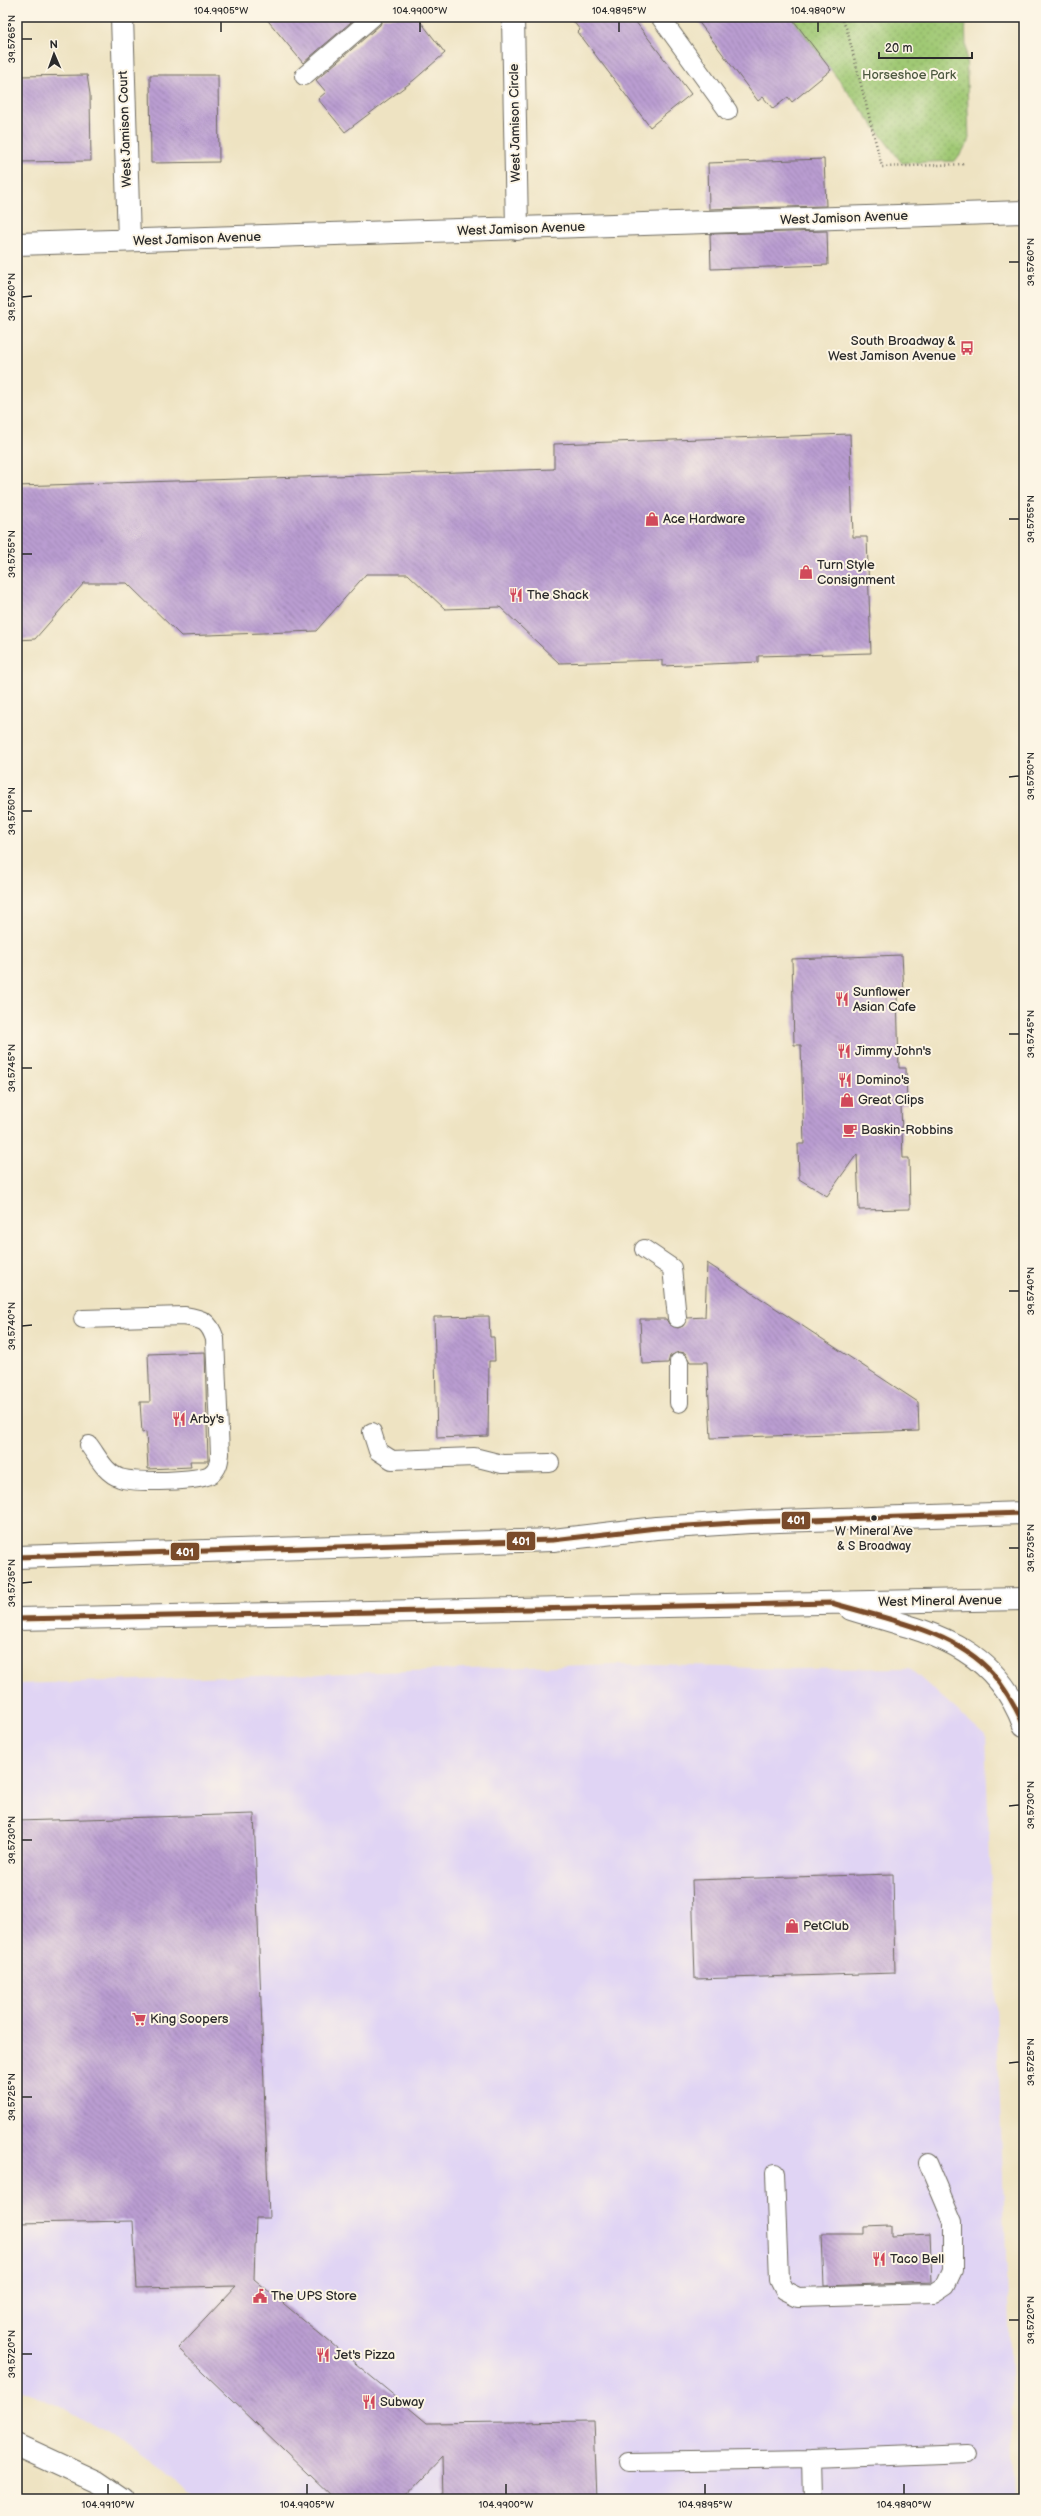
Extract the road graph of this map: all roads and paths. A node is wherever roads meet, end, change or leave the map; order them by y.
1 (122, 17) edge
2 (374, 17) edge
3 (513, 17) edge
4 (660, 17) edge
5 (841, 17) edge
6 (304, 76) dead end
7 (728, 111) dead end
8 (966, 164) dead end
9 (1024, 212) edge
10 (517, 230) junction
11 (129, 240) junction
12 (17, 244) edge
13 (644, 1249) dead end
14 (677, 1318) dead end
15 (83, 1319) dead end
16 (679, 1362) dead end
17 (679, 1403) dead end
18 (372, 1432) dead end
19 (89, 1445) dead end
20 (550, 1463) dead end
21 (1024, 1514) edge
22 (17, 1557) edge
23 (1024, 1600) edge
24 (832, 1603) junction
25 (17, 1619) edge
26 (1024, 1725) edge
27 (928, 2163) dead end
28 (775, 2173) dead end
29 (17, 2445) edge
30 (968, 2453) dead end
31 (811, 2459) junction
32 (629, 2462) dead end
33 (122, 2499) edge
34 (812, 2499) edge

1 - 11 main road, West Jamison Court
2 - 6 lane
3 - 10 main road, West Jamison Circle
4 - 7 lane
5 - 8 path
9 - 10 main road, West Jamison Avenue
10 - 11 main road, West Jamison Avenue
11 - 12 main road, West Jamison Avenue
13 - 14 lane
15 - 19 lane
16 - 17 lane
18 - 20 lane
21 - 22 main road
23 - 24 main road, West Mineral Avenue
24 - 25 main road, West Mineral Avenue
24 - 26 main road
27 - 28 lane
29 - 33 main road
30 - 31 lane
31 - 32 lane
31 - 34 lane

